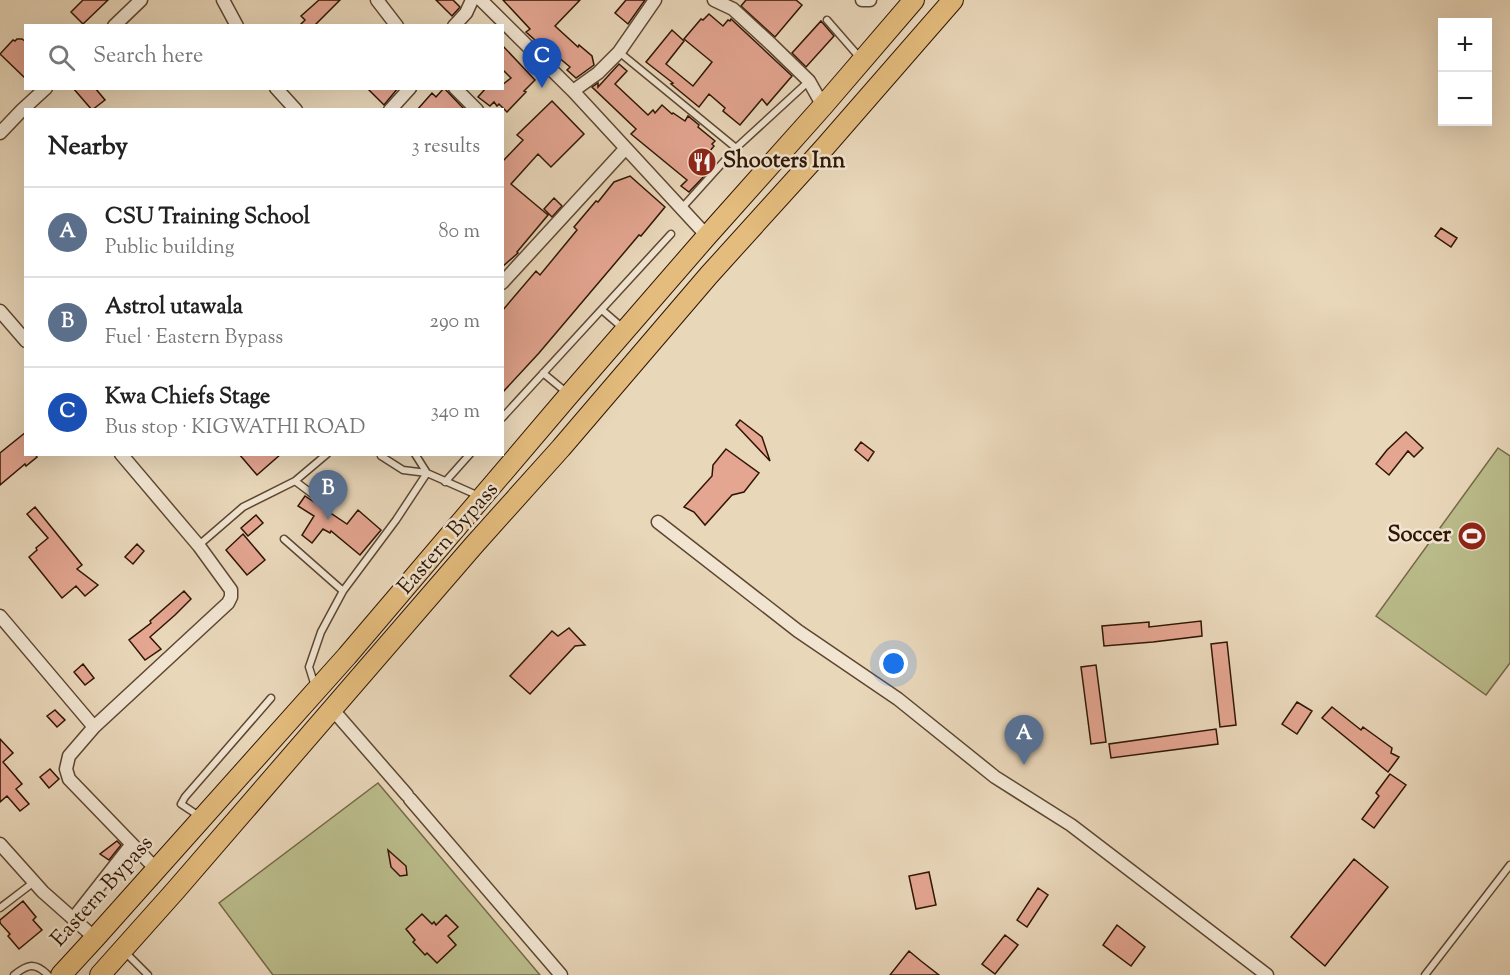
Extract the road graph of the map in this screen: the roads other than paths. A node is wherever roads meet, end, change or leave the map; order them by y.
1 (141, 0) edge
2 (223, 0) edge
3 (377, 0) edge
4 (472, 0) edge
5 (481, 0) edge
6 (655, 0) edge
7 (714, 0) edge
8 (861, 0) edge
9 (870, 0) edge
10 (914, 0) edge
11 (953, 0) edge
12 (827, 20) dead end
13 (116, 24) edge
14 (236, 24) edge
15 (395, 24) edge
16 (456, 24) edge
17 (619, 52) junction
18 (862, 59) junction
19 (809, 81) junction
20 (44, 90) edge
21 (278, 90) edge
22 (408, 90) edge
23 (457, 90) edge
24 (573, 92) junction
25 (823, 106) junction
26 (24, 108) edge
27 (24, 108) edge
28 (294, 108) edge
29 (392, 108) edge
30 (475, 108) edge
31 (0, 133) edge
32 (736, 148) junction
33 (626, 149) junction
34 (681, 208) junction
35 (671, 234) dead end
36 (707, 236) junction
37 (504, 281) edge
38 (602, 310) junction
39 (0, 311) edge
40 (625, 330) junction
41 (24, 339) edge
42 (543, 373) junction
43 (569, 395) junction
44 (504, 416) edge
45 (124, 456) edge
46 (325, 456) edge
47 (381, 456) dead end
48 (416, 456) edge
49 (468, 456) edge
50 (427, 473) junction
51 (295, 481) junction
52 (445, 482) junction
53 (482, 497) junction
54 (323, 502) dead end
55 (658, 522) dead end
56 (284, 539) dead end
57 (199, 546) junction
58 (343, 591) junction
59 (0, 616) edge
60 (316, 690) junction
61 (271, 698) dead end
62 (333, 710) junction
63 (94, 727) junction
64 (202, 818) junction
65 (0, 844) edge
66 (132, 844) junction
67 (1510, 865) edge
68 (156, 869) junction
69 (34, 882) junction
70 (0, 908) edge
71 (74, 919) junction
72 (95, 938) junction
73 (123, 949) junction
74 (14, 975) edge
75 (48, 975) edge
76 (61, 975) edge
77 (100, 975) edge
78 (148, 975) edge
79 (561, 975) edge
80 (1267, 975) edge
81 (1425, 975) edge

1 - 13 street
2 - 14 street
3 - 15 street
4 - 16 street
5 - 24 street
6 - 17 street
7 - 19 street
8 - 9 street
10 - 18 main road, Eastern Bypass
11 - 62 main road, Eastern Bypass
12 - 18 lane
17 - 24 street
17 - 32 lane
18 - 25 main road, Eastern Bypass
19 - 25 street
19 - 32 lane
20 - 26 street
21 - 28 street
22 - 29 street
23 - 30 street
24 - 33 street
25 - 36 main road, Eastern Bypass
27 - 31 street
32 - 34 lane
33 - 34 street
33 - 37 street
34 - 36 street
35 - 38 lane
36 - 40 main road, Eastern Bypass
38 - 40 lane
38 - 42 lane
39 - 41 street
40 - 43 main road, Eastern Bypass
42 - 43 lane
42 - 44 lane
43 - 53 main road, Eastern Bypass
45 - 57 street
46 - 51 lane
47 - 50 lane
48 - 50 lane
49 - 52 lane
50 - 52 lane
50 - 58 lane
51 - 54 lane
51 - 57 lane
52 - 53 lane
53 - 60 main road, Eastern Bypass
55 - 80 street
56 - 58 lane
57 - 63 street
58 - 60 lane
59 - 63 street
60 - 64 main road, Eastern Bypass
61 - 64 lane
62 - 73 main road, Eastern Bypass
62 - 79 street
63 - 66 street
64 - 68 main road, Eastern Bypass
65 - 69 street
66 - 68 street
66 - 71 street
67 - 81 lane
68 - 72 main road, Eastern Bypass
69 - 70 lane
69 - 71 street
71 - 72 street
72 - 76 main road, Eastern Bypass
73 - 77 main road, Eastern Bypass
73 - 78 lane
74 - 75 lane

